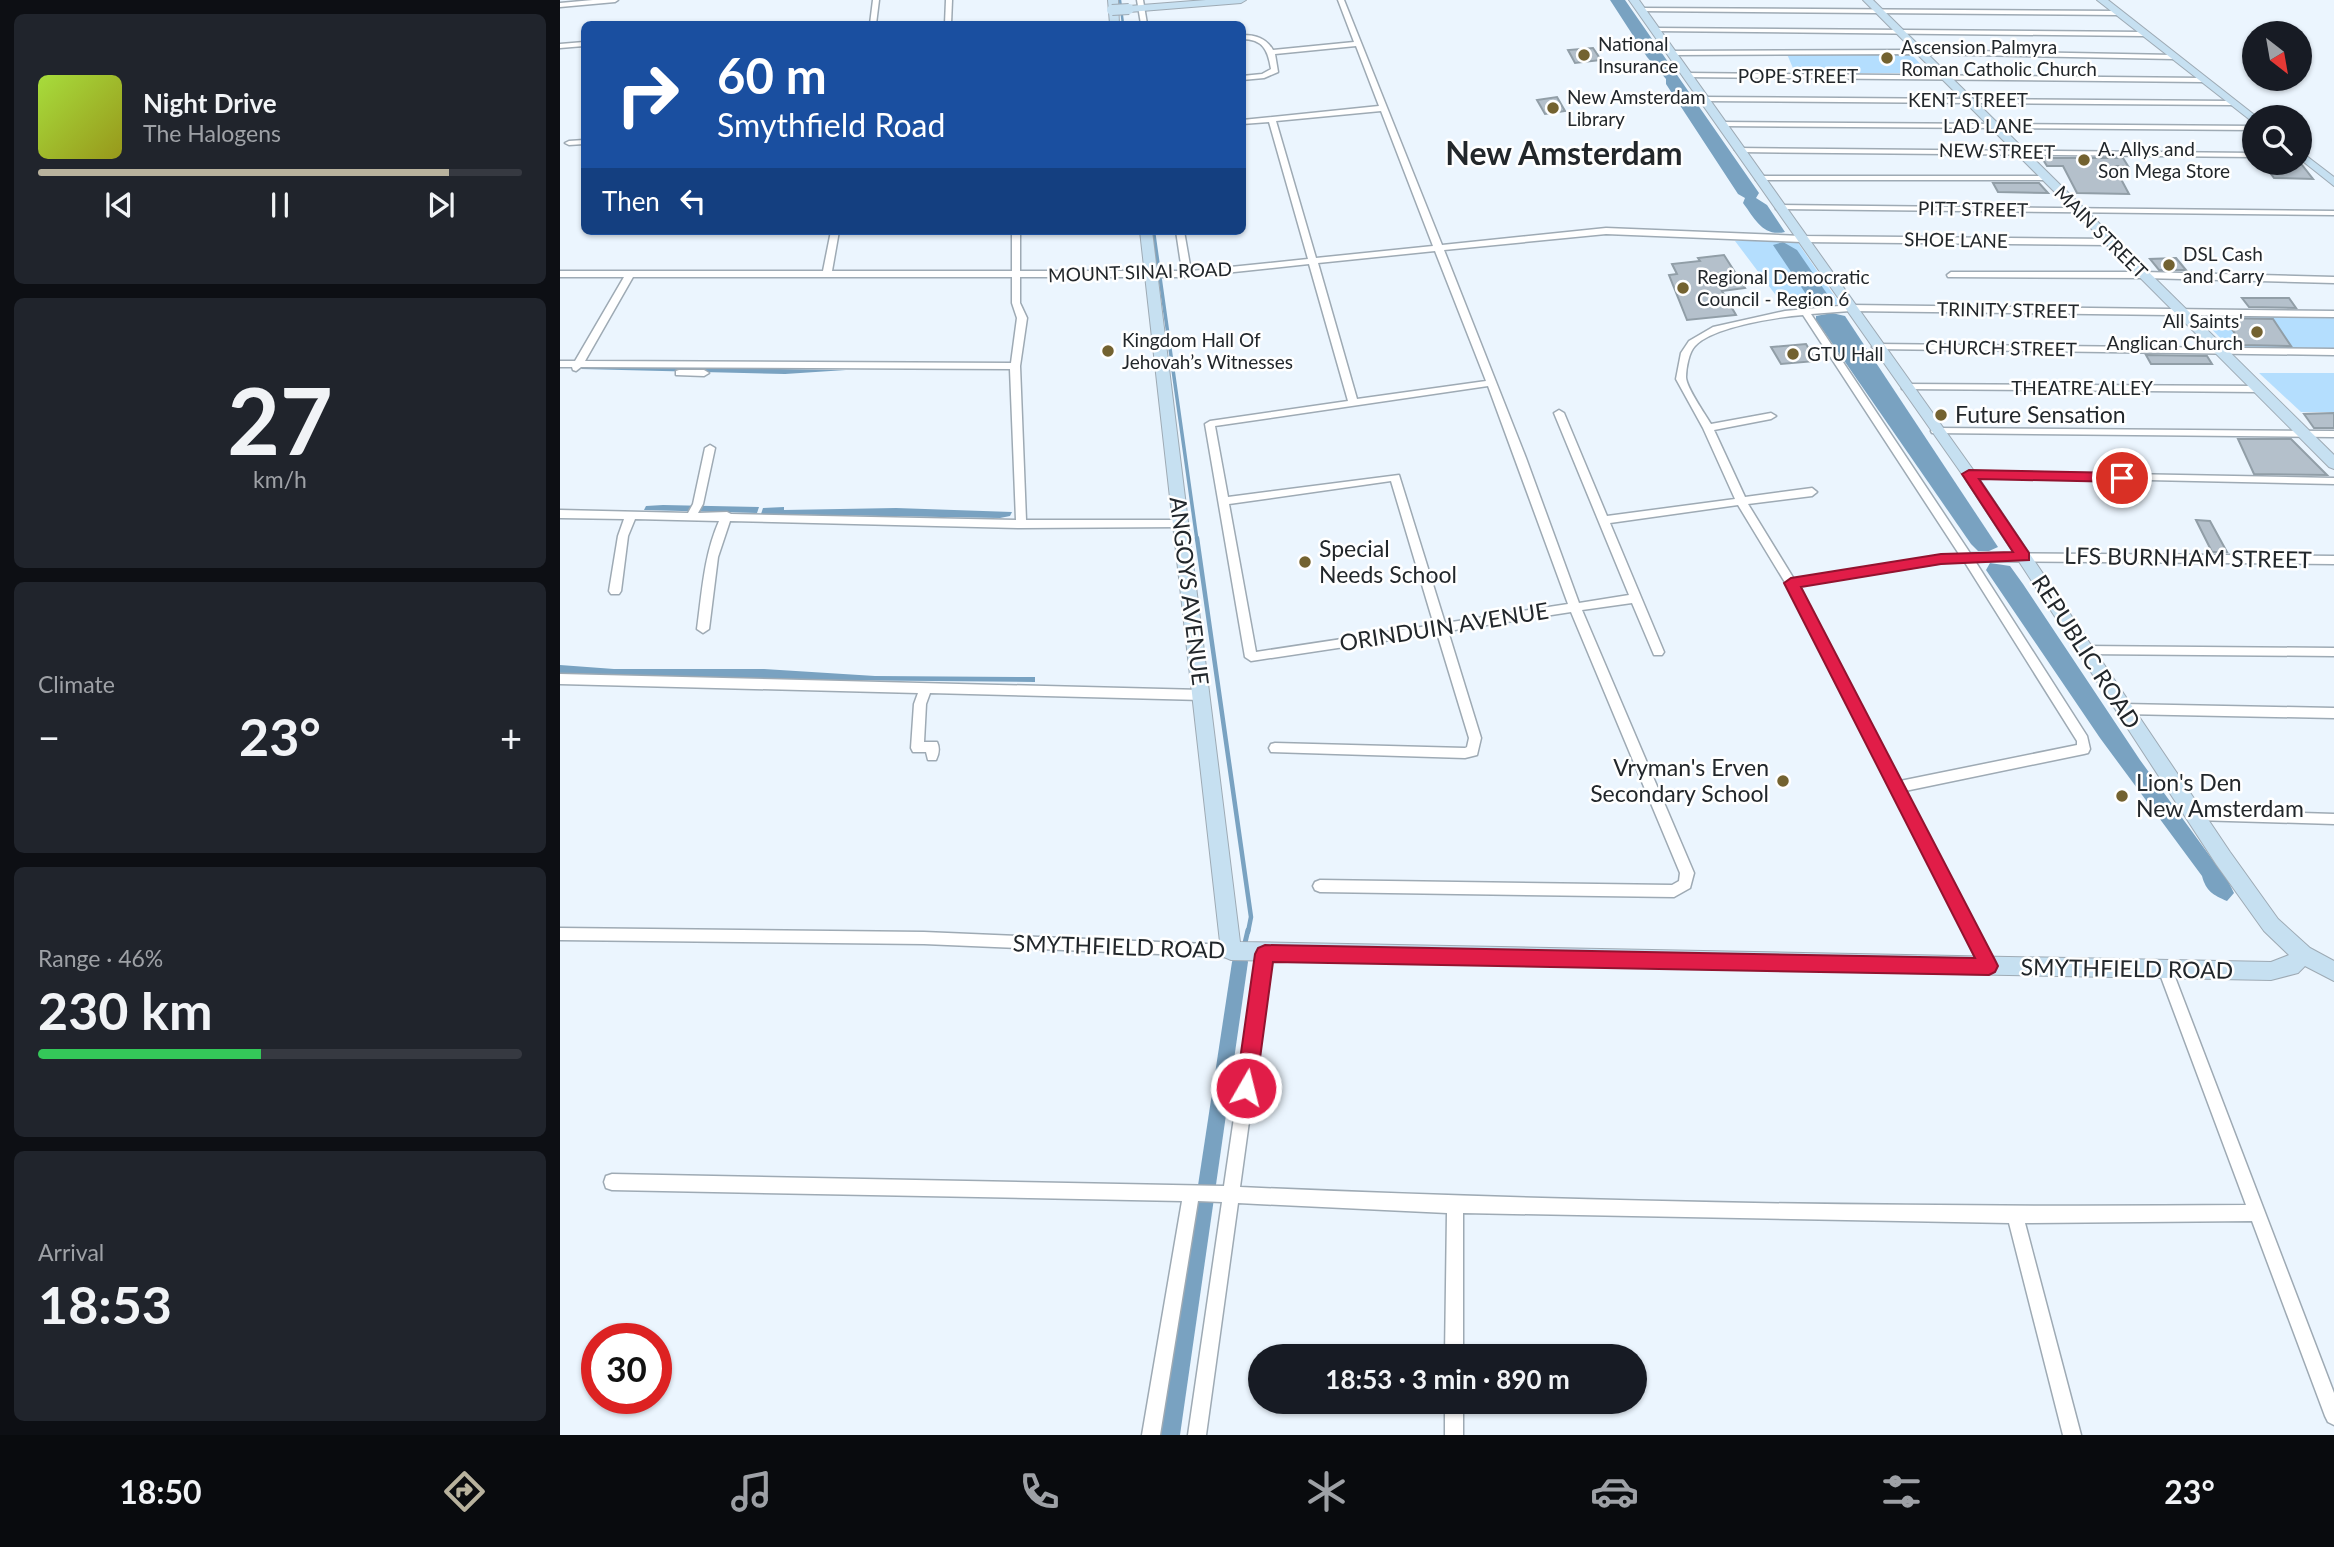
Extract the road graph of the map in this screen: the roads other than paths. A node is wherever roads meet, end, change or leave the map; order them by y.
1 (615, 0) edge
2 (876, 0) edge
3 (949, 0) edge
4 (1241, 0) edge
5 (1341, 0) edge
6 (1868, 0) edge
7 (2102, 0) edge
8 (1140, 4) edge
9 (560, 5) edge
10 (1638, 5) edge
11 (1113, 7) edge
12 (1880, 12) junction
13 (2119, 13) junction
14 (873, 21) edge
15 (947, 21) edge
16 (1656, 30) junction
17 (1899, 31) junction
18 (2143, 34) junction
19 (1246, 37) edge
20 (581, 44) edge
21 (1359, 44) junction
22 (560, 46) edge
23 (1273, 52) junction
24 (1920, 52) junction
25 (1671, 53) junction
26 (2174, 57) junction
27 (1687, 75) junction
28 (1944, 75) junction
29 (1246, 77) edge
30 (2203, 80) junction
31 (1703, 99) junction
32 (1968, 100) junction
33 (2232, 103) junction
34 (1384, 108) junction
35 (2242, 111) edge
36 (1272, 119) junction
37 (1246, 122) edge
38 (1722, 124) junction
39 (1994, 126) junction
40 (2242, 128) edge
41 (581, 142) edge
42 (569, 143) dead end
43 (1739, 150) junction
44 (2020, 151) junction
45 (2242, 155) edge
46 (2312, 165) edge
47 (1759, 178) junction
48 (2047, 178) junction
49 (2334, 183) edge
50 (1779, 207) junction
51 (2079, 210) junction
52 (2334, 213) edge
53 (834, 235) edge
54 (1016, 235) edge
55 (1147, 235) edge
56 (1181, 235) edge
57 (1802, 239) junction
58 (2110, 242) junction
59 (1437, 249) junction
60 (1312, 261) junction
61 (560, 274) edge
62 (631, 274) junction
63 (827, 274) junction
64 (1187, 274) junction
65 (1015, 275) junction
66 (1155, 275) junction
67 (1951, 275) dead end
68 (2144, 275) junction
69 (2334, 280) edge
70 (1850, 309) junction
71 (1805, 312) junction
72 (2181, 312) junction
73 (2334, 314) edge
74 (1877, 347) junction
75 (2219, 351) junction
76 (2334, 352) edge
77 (560, 364) edge
78 (1015, 366) junction
79 (576, 368) junction
80 (560, 372) edge
81 (704, 373) dead end
82 (1490, 383) junction
83 (1905, 387) junction
84 (2258, 389) junction
85 (1353, 402) junction
86 (1559, 413) dead end
87 (1770, 416) dead end
88 (1708, 428) junction
89 (1936, 431) junction
90 (2302, 433) junction
91 (2334, 434) edge
92 (710, 448) dead end
93 (2334, 464) edge
94 (1969, 474) junction
95 (2334, 481) edge
96 (1812, 492) dead end
97 (1224, 501) junction
98 (1741, 501) junction
99 (695, 511) junction
100 (560, 514) edge
101 (631, 515) junction
102 (727, 516) junction
103 (1604, 520) junction
104 (1021, 524) junction
105 (1180, 524) junction
106 (1967, 557) junction
107 (2024, 557) junction
108 (2334, 559) edge
109 (1791, 583) junction
110 (615, 591) dead end
111 (1636, 598) junction
112 (1575, 607) junction
113 (1441, 627) junction
114 (703, 629) dead end
115 (2084, 650) junction
116 (1658, 652) dead end
117 (2334, 652) edge
118 (560, 679) edge
119 (925, 688) junction
120 (1202, 695) junction
121 (2123, 709) junction
122 (2334, 713) edge
123 (1275, 748) dead end
124 (932, 756) dead end
125 (1897, 787) junction
126 (2195, 815) junction
127 (2334, 819) edge
128 (1320, 886) dead end
129 (560, 934) edge
130 (1231, 951) junction
131 (1265, 954) junction
132 (2303, 955) junction
133 (1989, 966) junction
134 (2165, 970) junction
135 (2334, 972) edge
136 (612, 1182) dead end
137 (1191, 1193) junction
138 (1230, 1196) junction
139 (1455, 1205) junction
140 (2257, 1213) junction
141 (2015, 1215) junction
142 (1454, 1344) edge
143 (1454, 1414) edge
144 (2334, 1416) edge
145 (1151, 1435) edge
146 (1196, 1435) edge
147 (1454, 1435) edge
148 (2072, 1435) edge

1 - 9 street
2 - 14 street
3 - 15 street
4 - 8 street
5 - 21 street
6 - 12 street, MAIN STREET
7 - 13 street
8 - 11 street, bridge
10 - 12 street
10 - 16 street, REPUBLIC ROAD
12 - 13 street
12 - 17 street, MAIN STREET
13 - 18 street
16 - 17 street
16 - 25 street, REPUBLIC ROAD
17 - 18 street
17 - 24 street, MAIN STREET
18 - 26 street
19 - 23 street
20 - 22 street
21 - 23 street
21 - 34 street
23 - 29 street
24 - 25 street
24 - 26 street
24 - 28 street, MAIN STREET
25 - 27 street, REPUBLIC ROAD
26 - 30 street
27 - 28 street, POPE STREET
27 - 31 street, REPUBLIC ROAD
28 - 30 street, POPE STREET
28 - 32 street, MAIN STREET
30 - 33 street
31 - 32 street, KENT STREET
31 - 38 street, REPUBLIC ROAD
32 - 33 street, KENT STREET
32 - 39 street, MAIN STREET
33 - 35 street
34 - 36 street
34 - 59 street
36 - 37 street
36 - 60 street
38 - 39 street, LAD LANE
38 - 43 street, REPUBLIC ROAD
39 - 40 street, LAD LANE
39 - 44 street, MAIN STREET
41 - 42 street
43 - 44 street, NEW STREET
43 - 47 street, REPUBLIC ROAD
44 - 45 street, NEW STREET
44 - 48 street, MAIN STREET
46 - 49 street
47 - 48 street
47 - 50 street, REPUBLIC ROAD
48 - 51 street, MAIN STREET
50 - 51 street, PITT STREET
50 - 57 street, REPUBLIC ROAD
51 - 52 street, PITT STREET
51 - 58 street, MAIN STREET
53 - 63 street
54 - 65 street
55 - 66 street, ANGOYS AVENUE
56 - 64 street
57 - 58 street, SHOE LANE
57 - 59 street, MOUNT SINAI ROAD
57 - 70 street, REPUBLIC ROAD
58 - 68 street, MAIN STREET
59 - 60 street, MOUNT SINAI ROAD
59 - 82 street
60 - 64 street, MOUNT SINAI ROAD
60 - 85 street
61 - 62 street, MOUNT SINAI ROAD
62 - 63 street, MOUNT SINAI ROAD
62 - 79 street
63 - 65 street, MOUNT SINAI ROAD
64 - 66 street, MOUNT SINAI ROAD
65 - 66 street, MOUNT SINAI ROAD
65 - 78 street
66 - 105 street, ANGOYS AVENUE
67 - 68 street
68 - 69 street
68 - 72 street, MAIN STREET
70 - 71 street, TRINITY STREET
70 - 72 street, TRINITY STREET
70 - 74 street, REPUBLIC ROAD
71 - 88 street, TRINITY STREET
71 - 106 street
72 - 73 street, TRINITY STREET
72 - 75 street, MAIN STREET
74 - 75 street, CHURCH STREET
74 - 83 street, REPUBLIC ROAD
75 - 76 street, CHURCH STREET
75 - 84 street, MAIN STREET
77 - 79 street
78 - 79 street
78 - 104 street
79 - 80 street
79 - 81 street
82 - 85 street
82 - 112 street
83 - 84 street, THEATRE ALLEY
83 - 89 street, REPUBLIC ROAD
84 - 90 street, MAIN STREET
85 - 97 street
86 - 103 street
87 - 88 street
88 - 98 street
89 - 90 street
89 - 94 street, REPUBLIC ROAD
90 - 91 street
90 - 93 street, MAIN STREET
92 - 99 street
94 - 95 street
94 - 107 street, REPUBLIC ROAD
96 - 98 street
97 - 113 street
97 - 113 street, ORINDUIN AVENUE
98 - 103 street
98 - 109 street
99 - 101 street
99 - 102 street
100 - 101 street
101 - 110 street
102 - 104 street
102 - 114 street
103 - 111 street
104 - 105 street
105 - 120 street, ANGOYS AVENUE
106 - 107 street, LFS BURNHAM STREET
106 - 109 street, LFS BURNHAM STREET
106 - 125 street
107 - 108 street, LFS BURNHAM STREET
107 - 115 street, REPUBLIC ROAD
109 - 125 street
111 - 112 street, ORINDUIN AVENUE
111 - 116 street
112 - 113 street, ORINDUIN AVENUE
112 - 128 street
113 - 123 street
115 - 117 street
115 - 121 street, REPUBLIC ROAD
118 - 119 street
119 - 120 street
119 - 124 street
120 - 130 street, ANGOYS AVENUE
121 - 122 street
121 - 126 street, REPUBLIC ROAD
125 - 133 street
126 - 127 street
126 - 132 street, REPUBLIC ROAD
129 - 130 street, SMYTHFIELD ROAD
130 - 131 street, SMYTHFIELD ROAD
131 - 133 street, SMYTHFIELD ROAD
131 - 138 street
132 - 134 street, SMYTHFIELD ROAD
132 - 135 street, REPUBLIC ROAD
133 - 134 street, SMYTHFIELD ROAD
134 - 140 street
136 - 137 street
137 - 138 street
137 - 145 street
138 - 139 street
138 - 146 street
139 - 141 street
139 - 142 street
140 - 141 street
140 - 144 street
141 - 148 street
143 - 147 street

